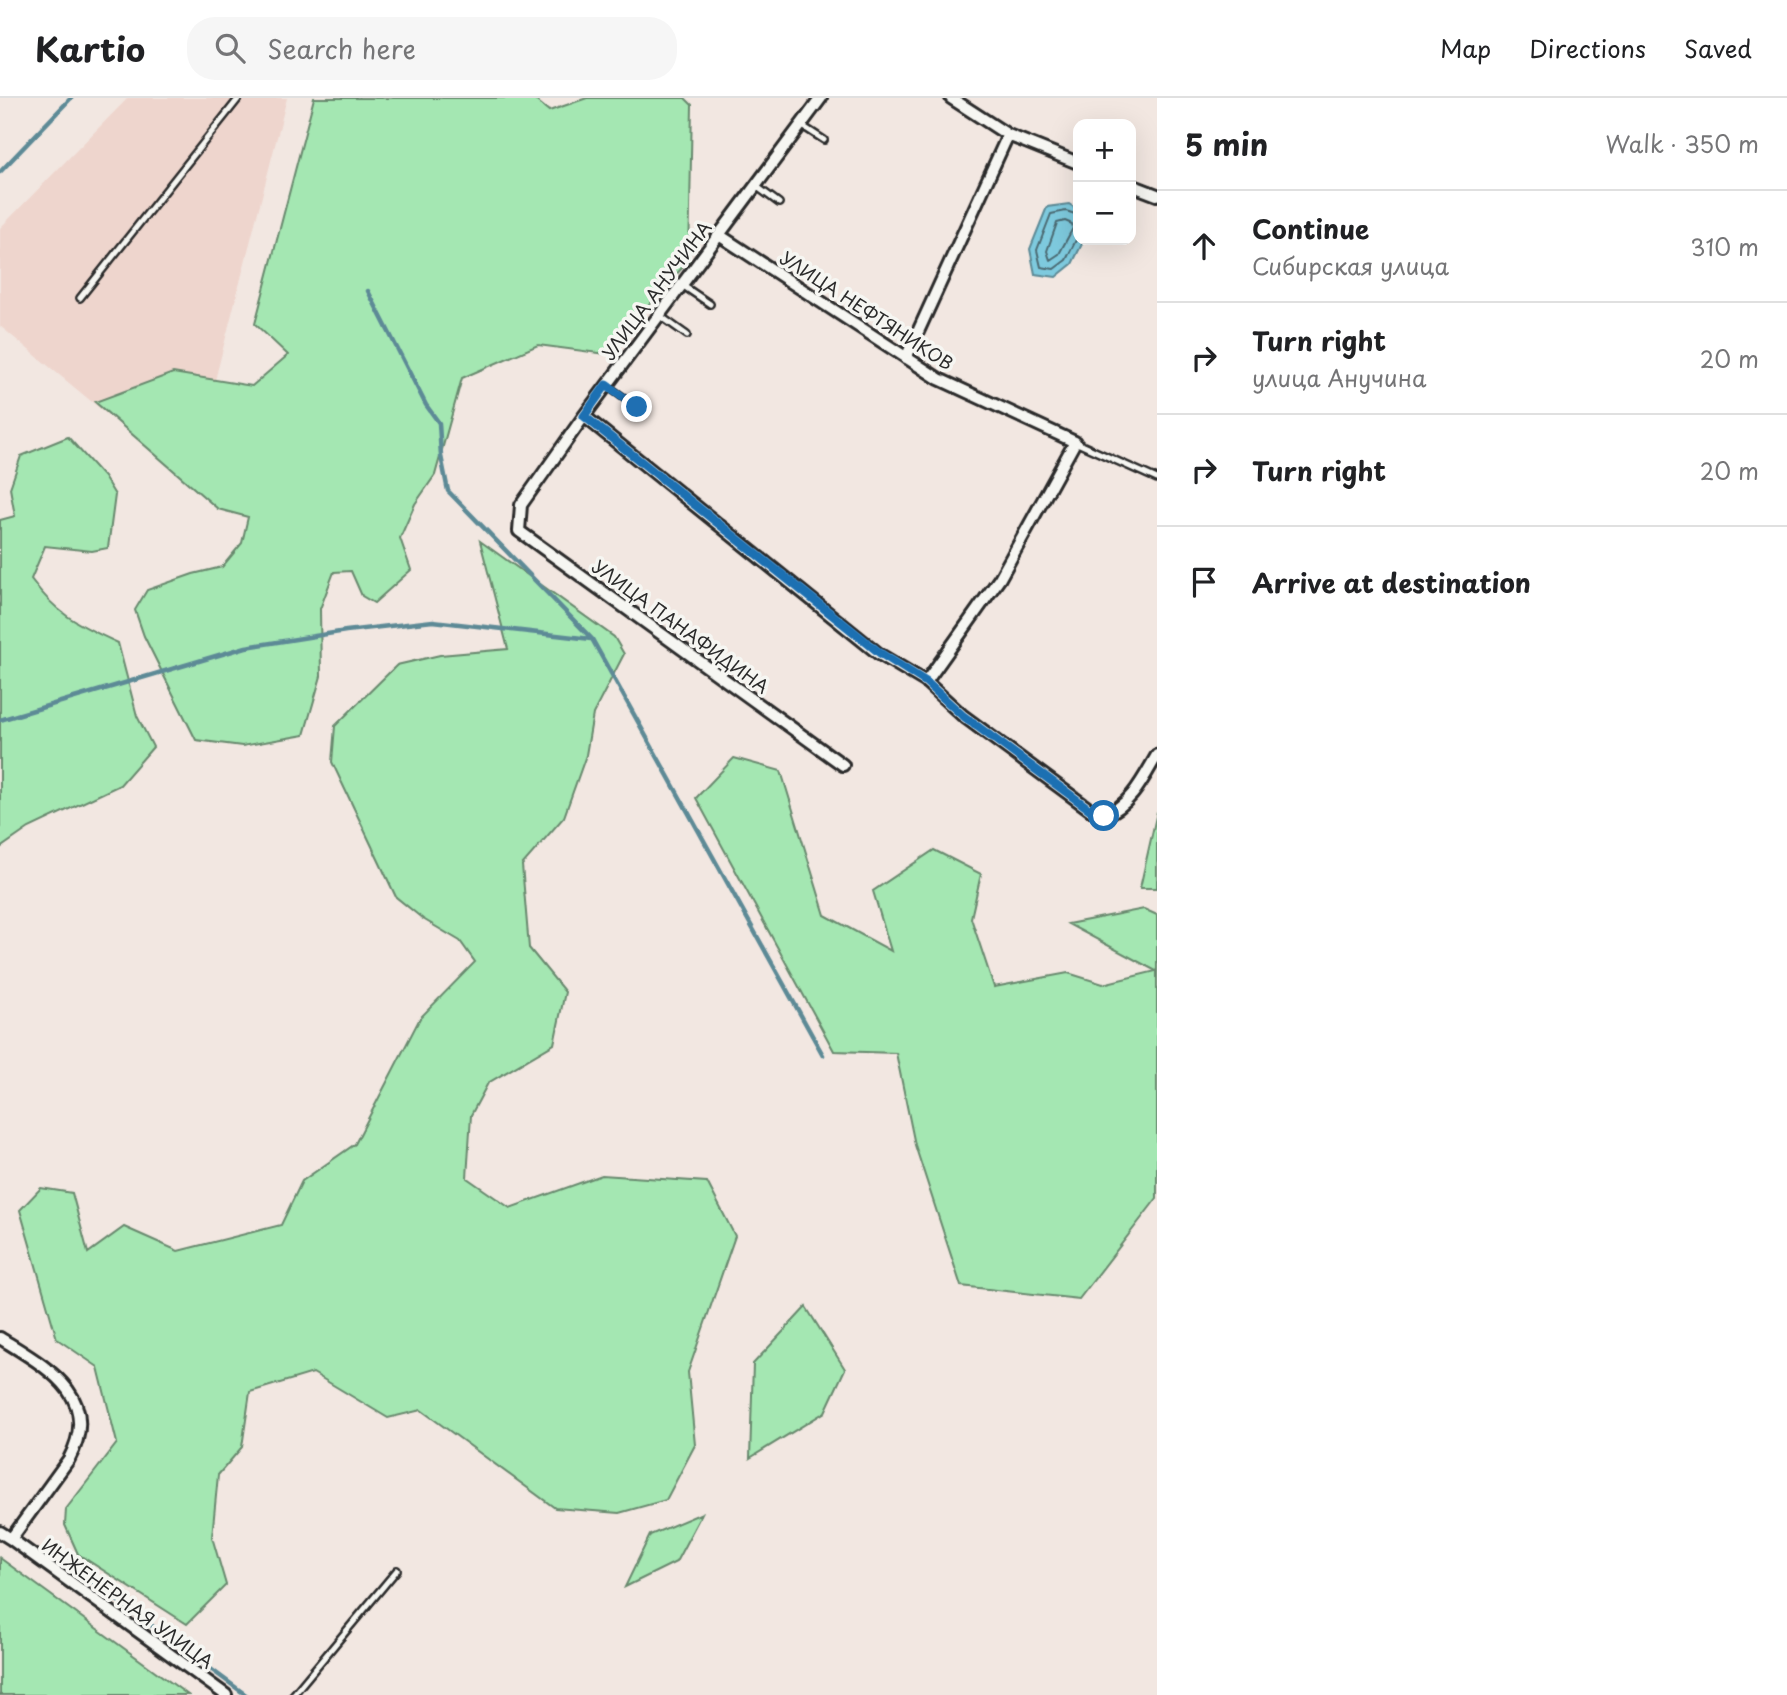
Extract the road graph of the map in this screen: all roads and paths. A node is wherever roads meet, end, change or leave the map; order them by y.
1 (239, 98) edge
2 (821, 98) edge
3 (951, 98) edge
4 (801, 125) junction
5 (1009, 135) junction
6 (824, 139) dead end
7 (1073, 161) edge
8 (756, 186) junction
9 (1136, 187) edge
10 (1157, 195) edge
11 (779, 203) dead end
12 (719, 235) junction
13 (682, 285) junction
14 (80, 298) dead end
15 (710, 304) dead end
16 (659, 315) junction
17 (687, 335) dead end
18 (906, 358) junction
19 (606, 385) junction
20 (637, 407) dead end
21 (584, 416) junction
22 (1075, 442) junction
23 (1157, 479) edge
24 (521, 505) joint
25 (926, 682) junction
26 (1157, 755) edge
27 (843, 765) dead end
28 (0, 1338) edge
29 (0, 1532) edge
30 (10, 1539) junction
31 (397, 1570) dead end
32 (226, 1695) edge
33 (293, 1695) edge

1 - 14 lane
2 - 4 street, УЛИЦА АНУЧИНА
3 - 5 street
4 - 6 lane
4 - 8 street, УЛИЦА АНУЧИНА
5 - 7 street
5 - 18 street
8 - 11 lane
8 - 12 street, УЛИЦА АНУЧИНА
9 - 10 street
12 - 13 street, УЛИЦА АНУЧИНА
12 - 18 street, УЛИЦА НЕФТЯНИКОВ
13 - 15 lane
13 - 16 street, УЛИЦА АНУЧИНА
16 - 17 lane
16 - 19 street, УЛИЦА АНУЧИНА
18 - 22 street, УЛИЦА НЕФТЯНИКОВ
19 - 20 lane
19 - 21 street, УЛИЦА АНУЧИНА
21 - 24 street, УЛИЦА АНУЧИНА
21 - 25 street
22 - 23 lane
22 - 25 street
24 - 27 street, УЛИЦА ПАНАФИДИНА
25 - 26 street
28 - 30 street
29 - 30 street, ИНЖЕНЕРНАЯ УЛИЦА
30 - 32 street, ИНЖЕНЕРНАЯ УЛИЦА
31 - 33 lane

